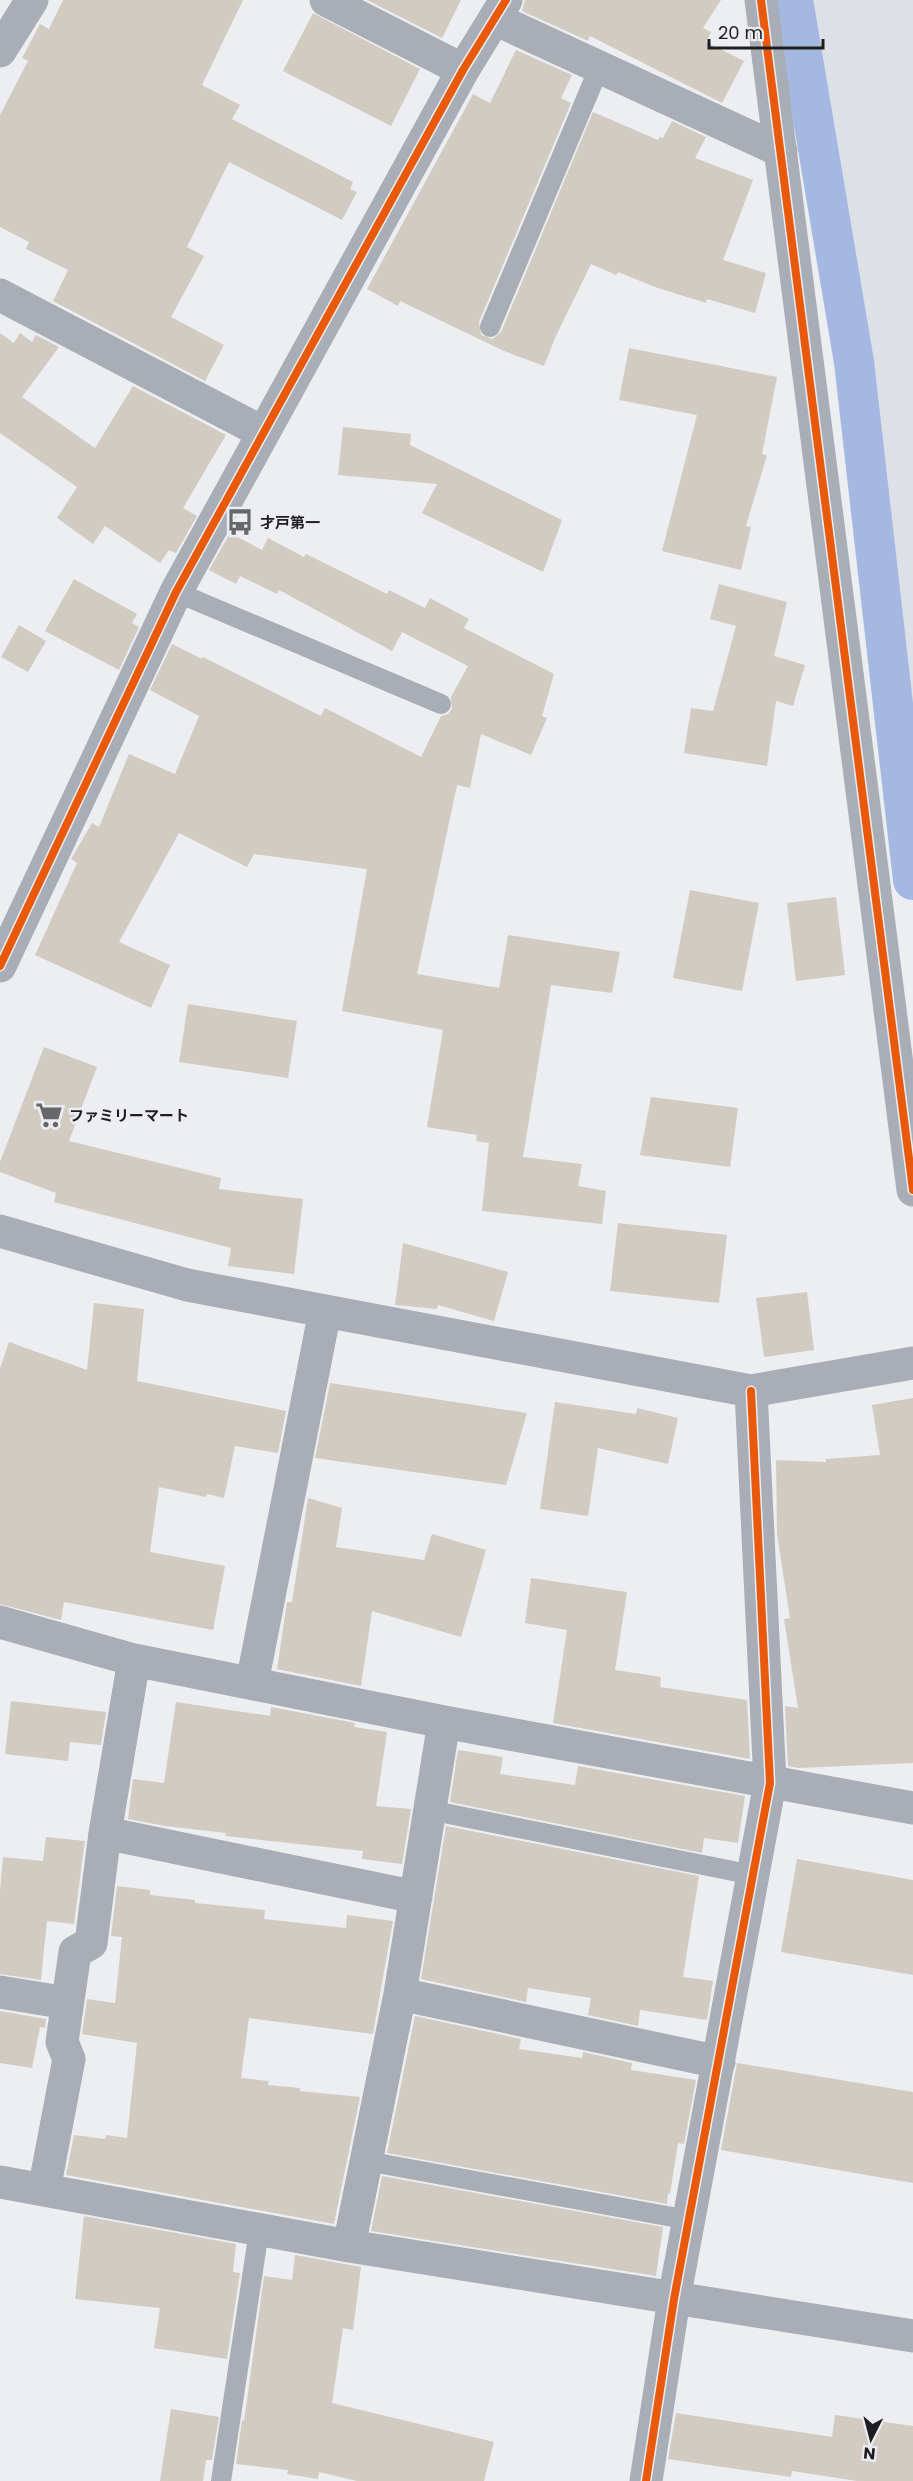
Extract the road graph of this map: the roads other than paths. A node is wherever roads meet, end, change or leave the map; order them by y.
1 (32, 0) edge
2 (326, 0) edge
3 (761, 0) edge
4 (500, 10) edge
5 (0, 51) edge
6 (599, 68) junction
7 (463, 69) junction
8 (781, 151) junction
9 (0, 295) edge
10 (490, 327) dead end
11 (262, 432) junction
12 (176, 592) junction
13 (441, 704) dead end
14 (0, 966) edge
15 (913, 1190) edge
16 (0, 1231) edge
17 (324, 1311) junction
18 (913, 1363) edge
19 (750, 1391) junction
20 (0, 1622) edge
21 (134, 1660) junction
22 (252, 1683) junction
23 (444, 1722) junction
24 (770, 1783) junction
25 (913, 1808) edge
26 (429, 1810) junction
27 (105, 1833) junction
28 (753, 1875) junction
29 (416, 1897) junction
30 (0, 1992) edge
31 (400, 1994) junction
32 (68, 2003) junction
33 (719, 2061) junction
34 (366, 2161) junction
35 (0, 2182) edge
36 (44, 2190) junction
37 (690, 2220) junction
38 (259, 2231) junction
39 (350, 2246) junction
40 (674, 2299) junction
41 (913, 2336) edge
42 (220, 2481) edge
43 (646, 2481) edge

1 - 5 street
2 - 7 street
3 - 8 street
4 - 6 street
4 - 7 street
6 - 8 street
6 - 10 lane
7 - 11 street
8 - 15 street
9 - 11 street
11 - 12 street
12 - 13 lane
12 - 14 street
16 - 17 street
17 - 19 street
17 - 22 street
18 - 19 street
19 - 24 street
20 - 21 street
21 - 22 street
21 - 27 street
22 - 23 street
23 - 24 street
23 - 26 street
24 - 25 street
24 - 28 street
26 - 28 lane
26 - 29 street
27 - 29 street
27 - 32 street
28 - 33 street
29 - 31 street
30 - 32 street
31 - 33 street
31 - 34 street
32 - 36 street
33 - 37 street
34 - 37 lane
34 - 39 street
35 - 36 street
36 - 38 street
37 - 40 street
38 - 39 street
38 - 42 lane
39 - 40 street
40 - 41 street
40 - 43 street

